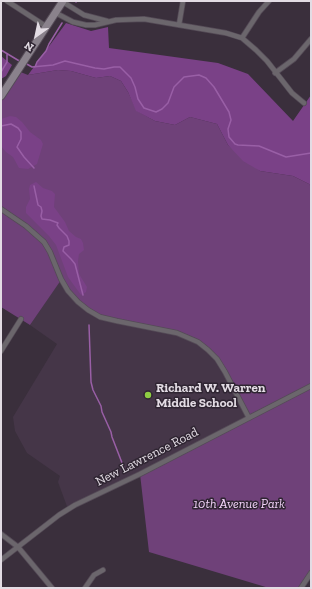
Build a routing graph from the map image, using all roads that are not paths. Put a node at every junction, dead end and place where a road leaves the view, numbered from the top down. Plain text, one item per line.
1 (7, 1) edge
2 (63, 1) edge
3 (183, 1) edge
4 (269, 1) edge
5 (56, 13) junction
6 (109, 22) junction
7 (179, 25) junction
8 (47, 27) junction
9 (242, 38) junction
10 (311, 39) edge
11 (275, 73) junction
12 (1, 96) edge
13 (304, 103) dead end
14 (1, 209) edge
15 (21, 320) dead end
16 (1, 351) edge
17 (311, 386) edge
18 (249, 418) junction
19 (1, 534) edge
20 (18, 547) junction
21 (1, 560) edge
22 (103, 570) dead end
23 (311, 573) edge
24 (52, 588) edge
25 (86, 588) edge
26 (301, 588) edge

1 - 8 street
2 - 5 street
2 - 6 street
3 - 7 street
4 - 9 street
5 - 6 street
5 - 8 street
6 - 7 street
7 - 9 street
8 - 12 street
9 - 11 street
10 - 11 street
11 - 13 street
14 - 18 street
15 - 16 street
17 - 18 street, New Lawrence Road
18 - 20 street, New Lawrence Road
19 - 20 street
20 - 21 street, New Lawrence Road
20 - 24 street
22 - 25 street
23 - 26 street

